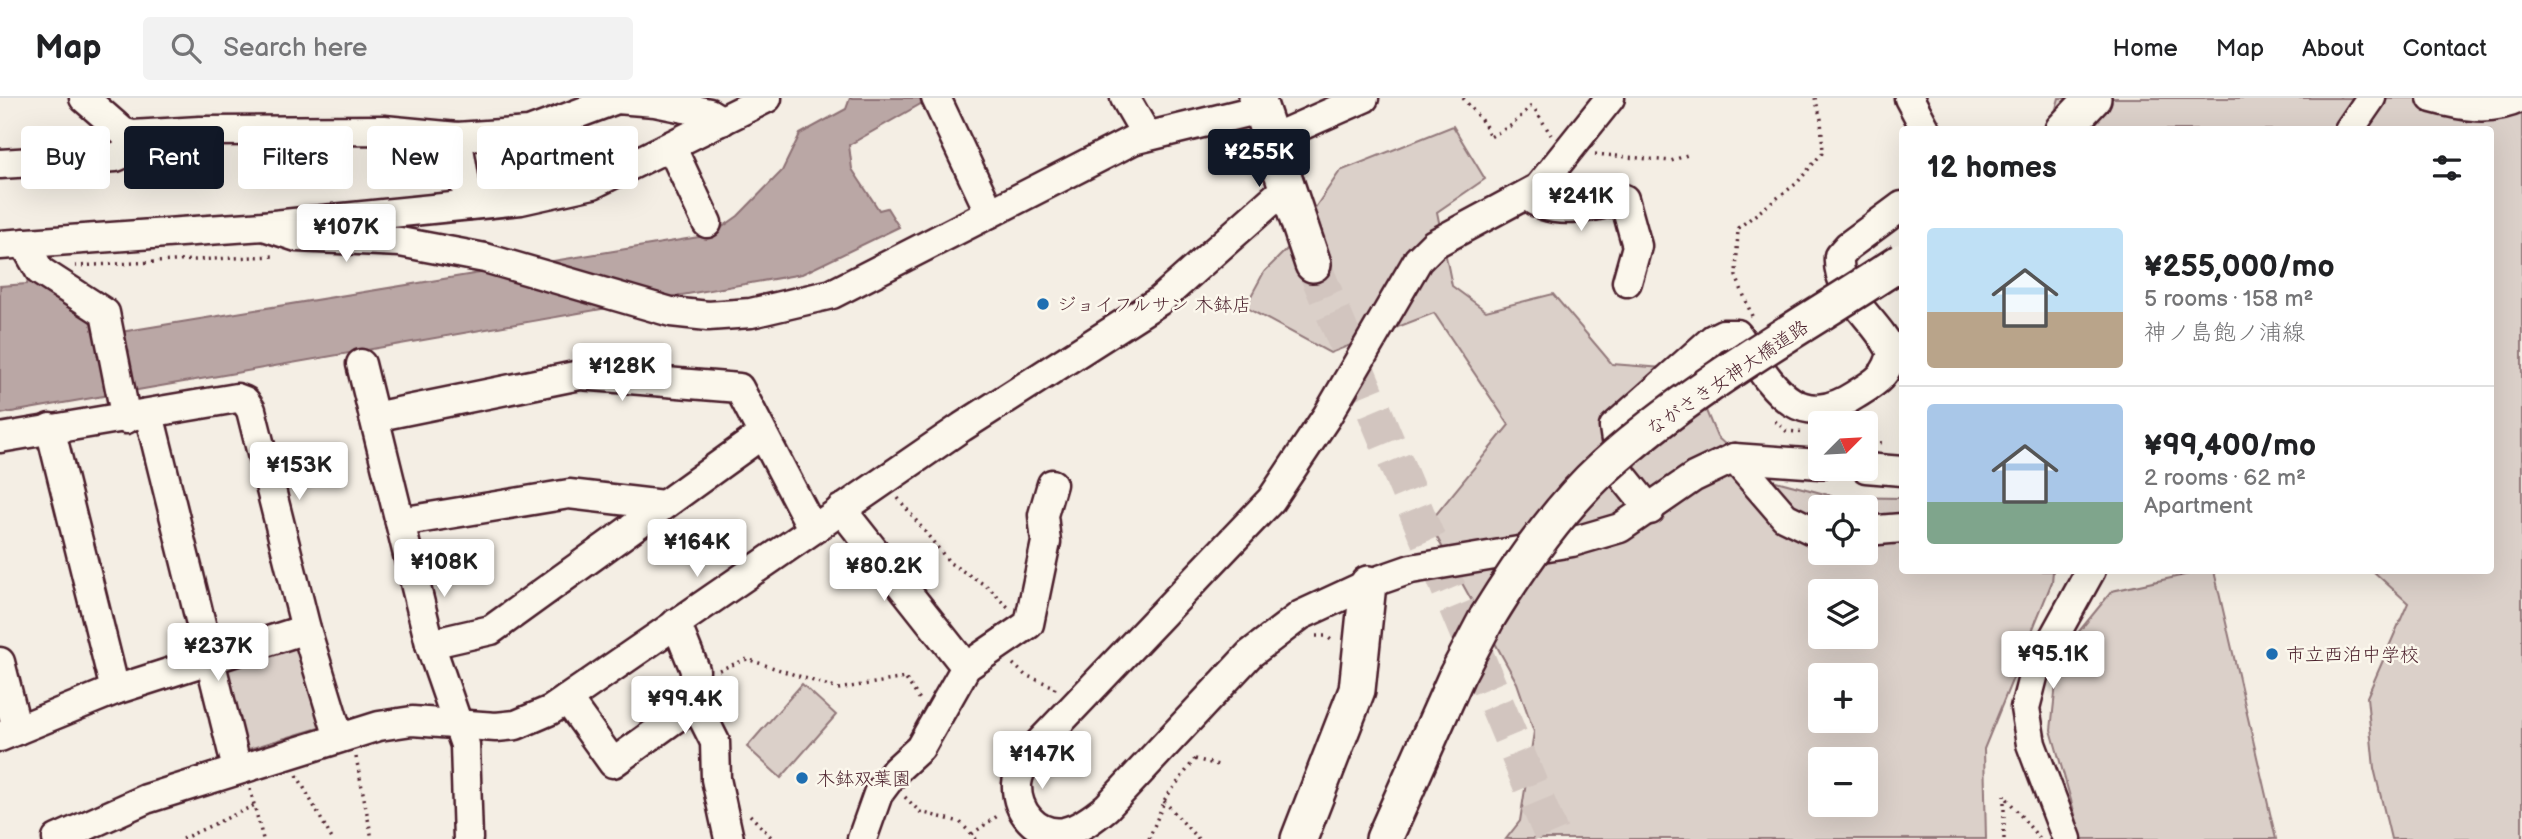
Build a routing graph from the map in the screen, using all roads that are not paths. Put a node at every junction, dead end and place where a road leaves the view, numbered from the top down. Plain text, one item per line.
1 (84, 98) edge
2 (767, 98) edge
3 (936, 98) edge
4 (1125, 98) edge
5 (1364, 98) edge
6 (1610, 98) edge
7 (1909, 98) edge
8 (2093, 98) edge
9 (2371, 98) edge
10 (2432, 98) edge
11 (2520, 98) edge
12 (1263, 115) edge
13 (722, 121) junction
14 (1924, 126) edge
15 (2067, 126) edge
16 (2353, 126) edge
17 (367, 130) edge
18 (224, 131) edge
19 (124, 133) edge
20 (1147, 136) junction
21 (463, 137) edge
22 (671, 146) junction
23 (124, 154) edge
24 (0, 164) edge
25 (463, 171) edge
26 (1288, 187) junction
27 (1527, 195) junction
28 (469, 205) junction
29 (1899, 208) edge
30 (990, 213) junction
31 (707, 223) dead end
32 (264, 226) junction
33 (12, 244) edge
34 (1899, 263) edge
35 (1313, 264) tunnel mouth
36 (1627, 282) dead end
37 (361, 364) dead end
38 (133, 412) junction
39 (374, 417) junction
40 (50, 428) junction
41 (761, 435) junction
42 (0, 438) edge
43 (1734, 458) junction
44 (1808, 463) edge
45 (1878, 469) edge
46 (1899, 471) edge
47 (1052, 484) dead end
48 (663, 505) junction
49 (841, 509) junction
50 (1650, 510) junction
51 (400, 522) junction
52 (812, 528) junction
53 (1808, 528) edge
54 (1899, 528) edge
55 (1878, 530) edge
56 (2089, 574) edge
57 (1368, 584) junction
58 (306, 629) junction
59 (679, 630) junction
60 (430, 644) junction
61 (208, 660) junction
62 (0, 662) edge
63 (966, 667) junction
64 (115, 690) junction
65 (568, 699) junction
66 (695, 704) junction
67 (458, 724) junction
68 (9, 733) edge
69 (345, 736) junction
70 (240, 768) junction
71 (57, 839) edge
72 (468, 839) edge
73 (729, 839) edge
74 (862, 839) edge
75 (1299, 839) edge
76 (1384, 839) edge
77 (2067, 839) edge

1 - 19 street
2 - 13 street
3 - 30 street
4 - 20 street
5 - 12 street
6 - 27 street
7 - 14 street
8 - 15 main road
9 - 16 street
10 - 11 street
12 - 20 street
12 - 26 main road
13 - 21 street
13 - 22 street
17 - 18 street
20 - 30 street
22 - 28 street
22 - 31 street
23 - 24 street
25 - 28 street
26 - 35 main road
26 - 49 street
27 - 36 street
27 - 57 street
28 - 32 street
29 - 50 street
30 - 32 street
32 - 33 street
33 - 38 street
34 - 76 main road, ながさき女神大橋道路, bridge
37 - 39 street
38 - 40 street
38 - 58 street
38 - 61 street
39 - 41 street
39 - 51 street
40 - 42 street
40 - 64 street
41 - 48 street
41 - 52 street
43 - 44 street
43 - 50 street
43 - 53 street
45 - 46 street
47 - 63 street
48 - 51 street
48 - 60 street
49 - 52 street
49 - 63 street
50 - 57 street
51 - 60 street
52 - 59 street
54 - 55 street
56 - 77 street
57 - 75 main road
58 - 61 street
58 - 69 street
59 - 65 street
59 - 66 street
60 - 67 street
61 - 64 street
61 - 70 street
62 - 68 street
63 - 74 street
64 - 68 street
65 - 66 street
65 - 67 street
66 - 73 street
67 - 69 street
67 - 72 street
69 - 70 street
70 - 71 street

